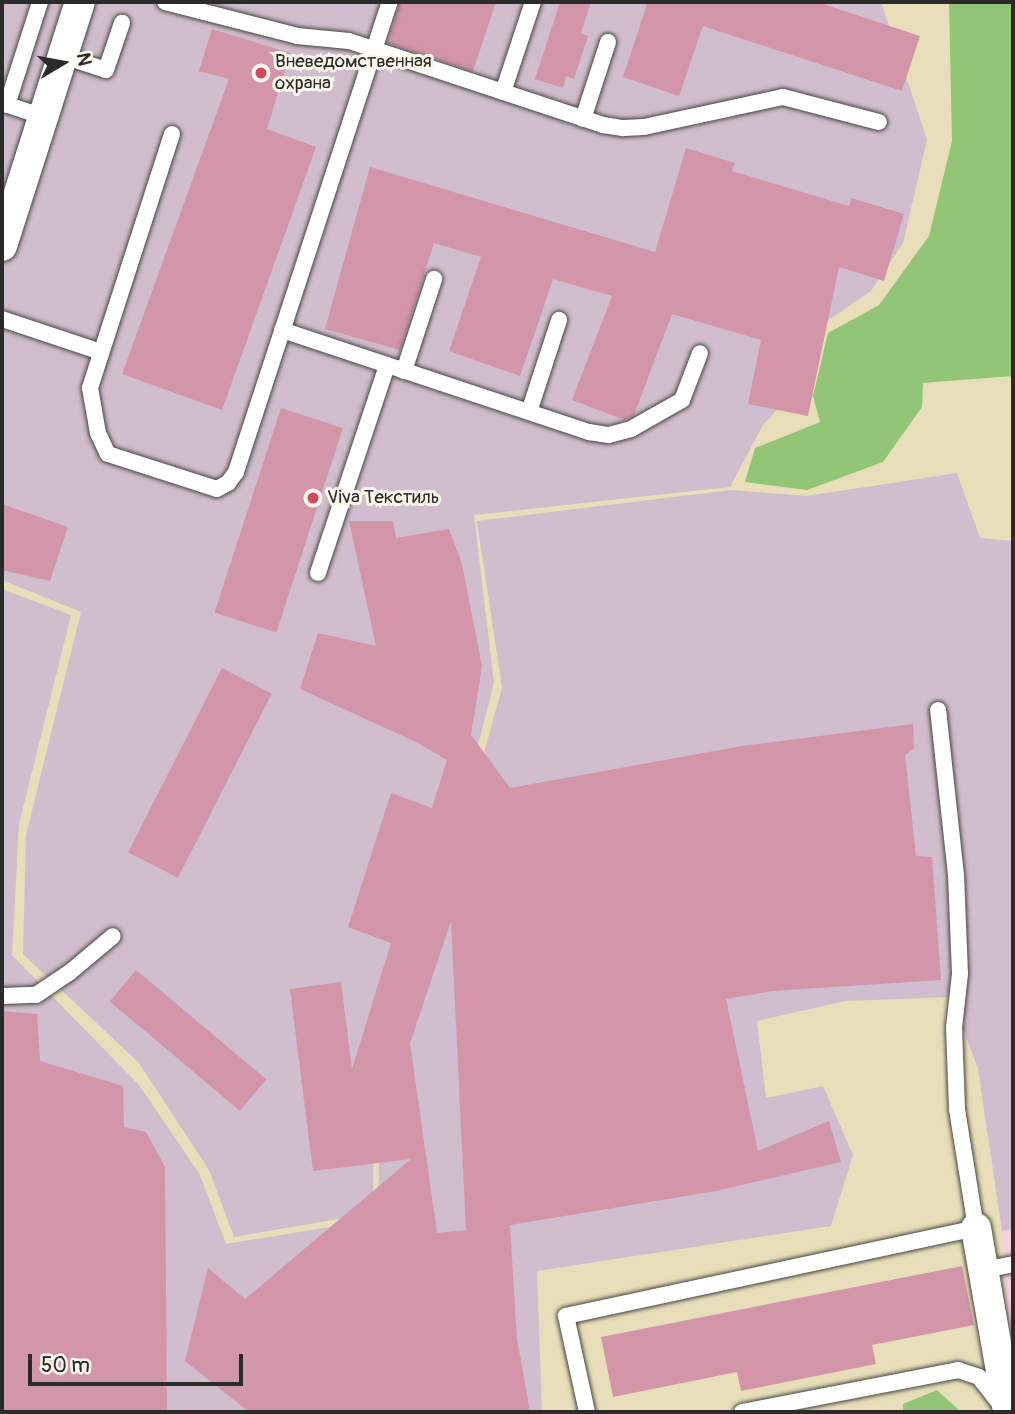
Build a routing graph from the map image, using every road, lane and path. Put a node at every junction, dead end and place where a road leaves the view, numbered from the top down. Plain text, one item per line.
1 (40, 2) edge
2 (80, 2) edge
3 (165, 2) edge
4 (390, 2) edge
5 (533, 2) edge
6 (122, 23) dead end
7 (608, 42) dead end
8 (375, 50) junction
9 (63, 55) junction
10 (503, 92) junction
11 (4, 104) edge
12 (44, 117) junction
13 (583, 118) junction
14 (879, 122) dead end
15 (172, 134) dead end
16 (2, 246) edge
17 (434, 279) dead end
18 (2, 319) edge
19 (559, 320) dead end
20 (282, 330) junction
21 (101, 352) junction
22 (700, 353) dead end
23 (387, 365) junction
24 (404, 371) junction
25 (529, 412) junction
26 (318, 573) dead end
27 (938, 710) dead end
28 (113, 936) dead end
29 (2, 996) edge
30 (976, 1228) junction
31 (1013, 1264) edge
32 (983, 1270) junction
33 (587, 1412) edge
34 (742, 1412) edge
35 (1006, 1412) edge

1 - 11 lane
2 - 9 street
3 - 8 lane
4 - 8 lane
5 - 10 lane
6 - 9 lane
7 - 13 lane
8 - 10 lane
8 - 20 lane
9 - 12 street
10 - 13 lane
11 - 12 lane
12 - 16 street
13 - 14 lane
15 - 21 lane
17 - 24 lane
18 - 21 lane
19 - 25 lane
20 - 21 lane
20 - 23 lane
22 - 25 lane
23 - 24 lane
23 - 26 lane
24 - 25 lane
27 - 30 lane
28 - 29 lane
30 - 32 street
30 - 33 lane
31 - 32 lane
32 - 35 street
34 - 35 lane

